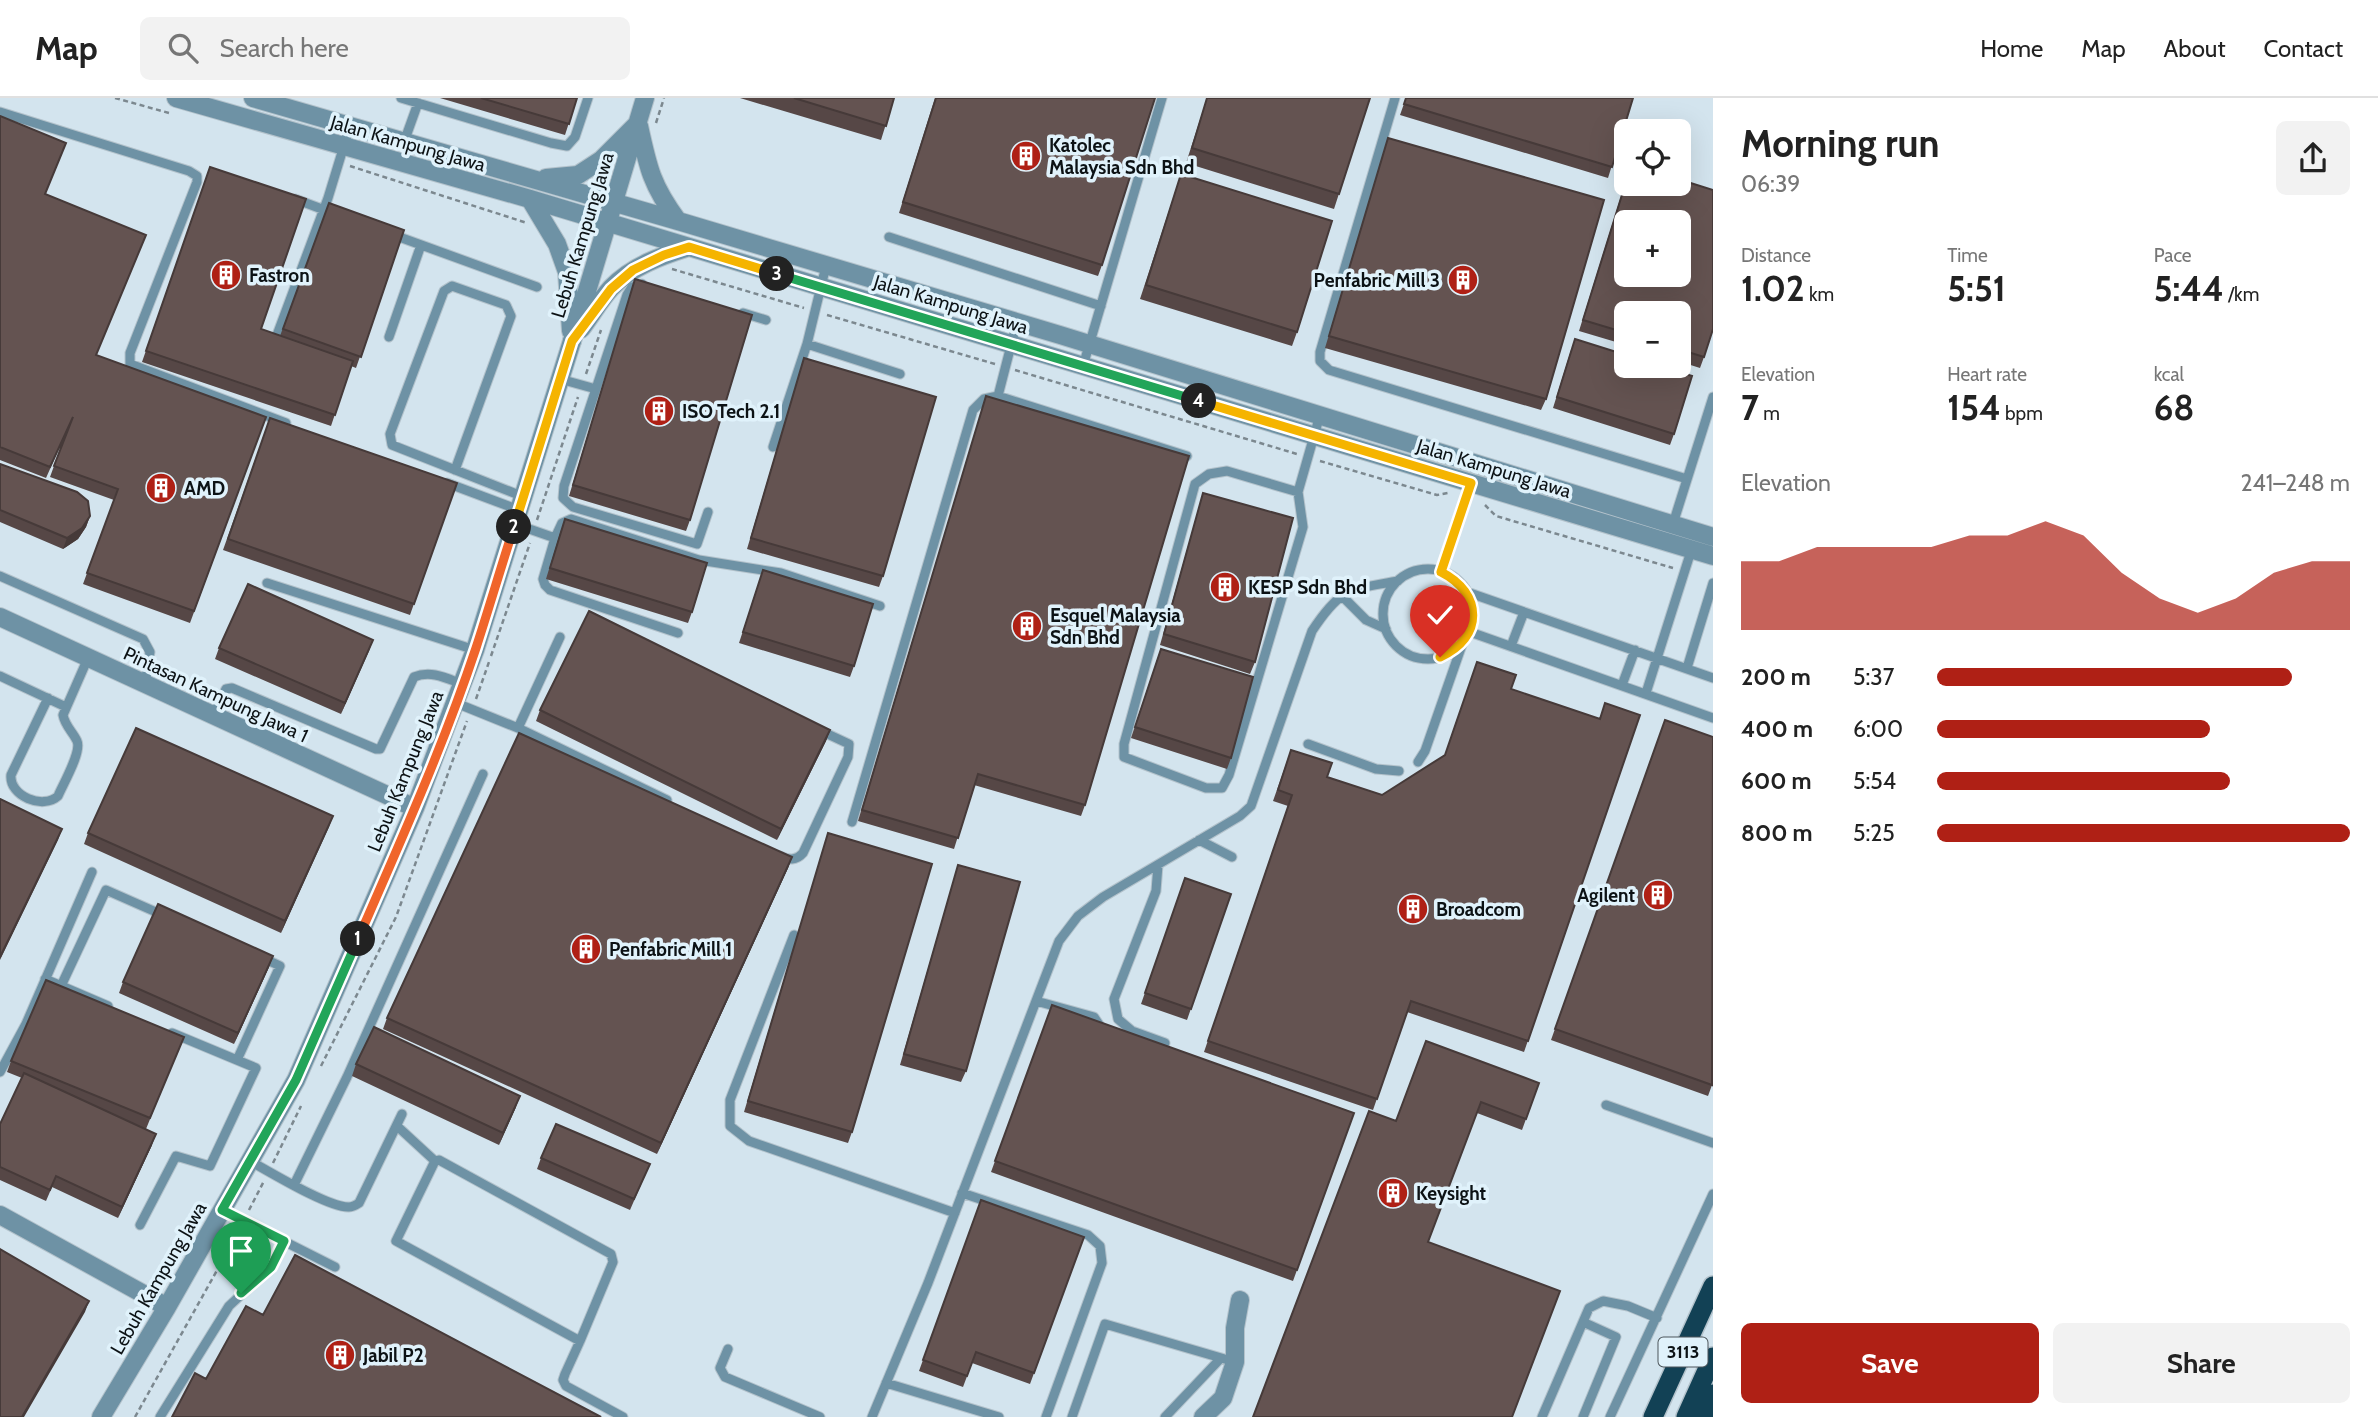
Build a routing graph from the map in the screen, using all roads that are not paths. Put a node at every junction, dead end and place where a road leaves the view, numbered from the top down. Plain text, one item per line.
1 (253, 98) edge
2 (401, 98) edge
3 (588, 98) edge
4 (645, 98) edge
5 (1162, 98) edge
6 (1395, 98) edge
7 (418, 103) junction
8 (178, 107) edge
9 (0, 112) edge
10 (647, 122) junction
11 (350, 126) junction
12 (407, 142) junction
13 (342, 154) junction
14 (403, 163) junction
15 (532, 179) junction
16 (286, 196) edge
17 (530, 200) junction
18 (614, 202) junction
19 (323, 209) junction
20 (345, 217) edge
21 (678, 221) junction
22 (608, 223) junction
23 (383, 231) edge
24 (889, 237) dead end
25 (421, 245) junction
26 (689, 247) junction
27 (827, 266) junction
28 (537, 287) dead end
29 (822, 287) junction
30 (654, 288) edge
31 (1101, 306) junction
32 (728, 309) edge
33 (766, 320) dead end
34 (1017, 323) junction
35 (389, 337) dead end
36 (572, 341) junction
37 (274, 343) edge
38 (807, 344) junction
39 (1011, 344) junction
40 (1090, 344) junction
41 (1083, 366) junction
42 (900, 374) dead end
43 (560, 379) junction
44 (596, 388) junction
45 (998, 396) junction
46 (1713, 397) edge
47 (1320, 415) junction
48 (290, 425) edge
49 (1313, 435) junction
50 (774, 447) dead end
51 (1187, 456) edge
52 (1477, 464) junction
53 (455, 470) junction
54 (432, 478) edge
55 (1688, 479) junction
56 (1469, 488) junction
57 (1298, 492) junction
58 (520, 510) junction
59 (708, 512) dead end
60 (1673, 524) junction
61 (1705, 534) edge
62 (555, 538) junction
63 (1667, 542) junction
64 (1691, 549) junction
65 (1713, 556) edge
66 (1441, 572) junction
67 (0, 576) edge
68 (1398, 581) junction
69 (267, 583) dead end
70 (1713, 583) edge
71 (1467, 592) junction
72 (1341, 595) junction
73 (880, 606) dead end
74 (1524, 612) junction
75 (0, 617) edge
76 (1386, 629) junction
77 (1470, 632) junction
78 (678, 633) dead end
79 (560, 637) dead end
80 (1462, 643) junction
81 (1511, 646) junction
82 (475, 650) junction
83 (1635, 650) junction
84 (88, 658) junction
85 (1657, 658) junction
86 (1687, 668) junction
87 (0, 677) edge
88 (1713, 678) edge
89 (145, 684) junction
90 (462, 684) junction
91 (1622, 685) junction
92 (1646, 693) junction
93 (48, 698) junction
94 (456, 703) junction
95 (66, 707) junction
96 (213, 716) junction
97 (1713, 718) edge
98 (811, 726) edge
99 (518, 728) junction
100 (1308, 744) dead end
101 (1419, 762) dead end
102 (1399, 771) dead end
103 (483, 774) dead end
104 (415, 808) junction
105 (681, 808) edge
106 (852, 822) dead end
107 (1199, 840) junction
108 (769, 850) edge
109 (1232, 857) dead end
110 (1158, 865) junction
111 (92, 872) dead end
112 (180, 922) edge
113 (794, 934) dead end
114 (255, 955) edge
115 (45, 979) junction
116 (61, 986) junction
117 (1036, 1001) junction
118 (124, 1012) edge
119 (162, 1028) edge
120 (1111, 1035) edge
121 (1165, 1043) edge
122 (237, 1060) junction
123 (0, 1072) edge
124 (1606, 1105) dead end
125 (402, 1114) dead end
126 (397, 1126) junction
127 (1713, 1143) edge
128 (250, 1161) junction
129 (435, 1161) junction
130 (294, 1185) junction
131 (962, 1193) junction
132 (1713, 1194) edge
133 (222, 1210) junction
134 (955, 1213) junction
135 (0, 1215) edge
136 (140, 1225) dead end
137 (284, 1241) junction
138 (335, 1267) dead end
139 (1713, 1286) edge
140 (1240, 1300) dead end
141 (167, 1307) junction
142 (1713, 1311) edge
143 (1657, 1318) junction
144 (1583, 1322) junction
145 (580, 1341) junction
146 (728, 1349) dead end
147 (1713, 1357) edge
148 (1228, 1360) junction
149 (886, 1383) junction
150 (1713, 1394) edge
151 (101, 1417) edge
152 (160, 1417) edge
153 (623, 1417) edge
154 (820, 1417) edge
155 (872, 1417) edge
156 (999, 1417) edge
157 (1046, 1417) edge
158 (1072, 1417) edge
159 (1165, 1417) edge
160 (1203, 1417) edge
161 (1542, 1417) edge
162 (1583, 1417) edge
163 (1610, 1417) edge
164 (1653, 1417) edge
165 (1665, 1417) edge
166 (1686, 1417) edge
167 (1703, 1417) edge

1 - 11 street, Jalan Kampung Jawa
2 - 7 lane
3 - 7 lane
4 - 10 street, Lebuh Kampung Jawa
5 - 31 lane
6 - 55 lane
7 - 12 lane
8 - 13 street, Jalan Kampung Jawa
9 - 48 lane
10 - 15 street
10 - 18 street, Lebuh Kampung Jawa
10 - 21 street
11 - 12 street, Jalan Kampung Jawa
11 - 13 lane
12 - 14 lane
12 - 15 street, Jalan Kampung Jawa
13 - 14 street, Jalan Kampung Jawa
13 - 19 lane
14 - 17 street, Jalan Kampung Jawa
15 - 18 street, Jalan Kampung Jawa
16 - 19 lane
17 - 22 street, Jalan Kampung Jawa
17 - 36 street
18 - 21 street, Jalan Kampung Jawa
18 - 22 street, Lebuh Kampung Jawa
19 - 20 lane
19 - 37 lane
21 - 27 street, Jalan Kampung Jawa
22 - 26 street, Jalan Kampung Jawa
22 - 36 street, Lebuh Kampung Jawa
23 - 25 lane
24 - 31 lane
25 - 28 lane
25 - 35 lane
26 - 29 street, Jalan Kampung Jawa
26 - 36 street
27 - 29 lane
27 - 34 street, Jalan Kampung Jawa
29 - 38 lane
29 - 39 street, Jalan Kampung Jawa
30 - 44 lane
31 - 40 lane
32 - 33 lane
34 - 39 lane
34 - 40 street, Jalan Kampung Jawa
36 - 43 street, Lebuh Kampung Jawa
38 - 42 lane
38 - 50 lane
39 - 41 street, Jalan Kampung Jawa
39 - 45 lane
40 - 41 lane
40 - 47 street, Jalan Kampung Jawa
41 - 49 street, Jalan Kampung Jawa
43 - 44 lane
43 - 58 street, Lebuh Kampung Jawa
44 - 59 lane
45 - 51 lane
45 - 106 lane
46 - 55 lane
47 - 49 lane
47 - 52 street, Jalan Kampung Jawa
49 - 56 street, Jalan Kampung Jawa
49 - 57 lane
52 - 56 lane
52 - 60 street, Jalan Kampung Jawa
53 - 53 lane
53 - 58 lane
54 - 58 lane
55 - 60 lane
56 - 63 street, Jalan Kampung Jawa
56 - 66 lane
57 - 57 lane
58 - 62 lane
58 - 82 street, Lebuh Kampung Jawa
60 - 61 street, Jalan Kampung Jawa
60 - 63 lane
61 - 64 lane
62 - 73 lane
62 - 78 lane
63 - 64 street, Jalan Kampung Jawa
64 - 65 street, Jalan Kampung Jawa
64 - 85 lane
66 - 68 lane
66 - 71 lane
67 - 89 lane
68 - 72 lane
68 - 76 lane
69 - 82 lane
70 - 86 lane
71 - 74 lane
71 - 77 lane
72 - 76 lane
72 - 107 lane
74 - 81 lane
74 - 83 lane
75 - 84 street, Pintasan Kampung Jawa 1
76 - 80 lane
77 - 80 lane
77 - 81 lane
79 - 99 lane
80 - 101 lane
81 - 91 lane
82 - 90 street, Lebuh Kampung Jawa
83 - 85 lane
83 - 91 lane
84 - 89 street, Pintasan Kampung Jawa 1
84 - 95 lane
85 - 86 lane
85 - 92 lane
86 - 88 lane
87 - 93 lane
89 - 96 street, Pintasan Kampung Jawa 1
90 - 94 street, Lebuh Kampung Jawa
90 - 96 lane
91 - 92 lane
92 - 97 lane
93 - 95 lane
93 - 95 lane
94 - 99 lane
94 - 104 street, Lebuh Kampung Jawa
96 - 104 street, Pintasan Kampung Jawa 1
98 - 108 lane
99 - 105 lane
100 - 102 lane
103 - 130 lane
104 - 128 street, Lebuh Kampung Jawa
107 - 109 lane
107 - 110 lane
110 - 117 lane
110 - 121 lane
111 - 115 lane
112 - 116 lane
113 - 134 lane
114 - 122 lane
115 - 116 lane
115 - 123 lane
116 - 118 lane
117 - 120 lane
117 - 131 lane
119 - 122 lane
122 - 136 lane
124 - 127 lane
125 - 126 lane
126 - 129 lane
126 - 130 lane
128 - 130 lane
128 - 133 street, Lebuh Kampung Jawa
129 - 145 lane
129 - 145 lane
131 - 134 lane
131 - 157 lane
132 - 143 lane
133 - 137 lane
133 - 141 street, Lebuh Kampung Jawa
134 - 149 lane
135 - 141 street
137 - 138 lane
137 - 152 lane
139 - 164 highway, 3113
140 - 148 street
141 - 151 street, Lebuh Kampung Jawa
142 - 165 highway, 3113
143 - 144 lane
143 - 163 lane
144 - 161 lane
144 - 162 lane
145 - 153 lane
146 - 154 lane
147 - 166 highway, 3113
148 - 158 lane
148 - 159 lane
148 - 160 street
149 - 155 lane
149 - 156 lane
150 - 167 highway, 3113

